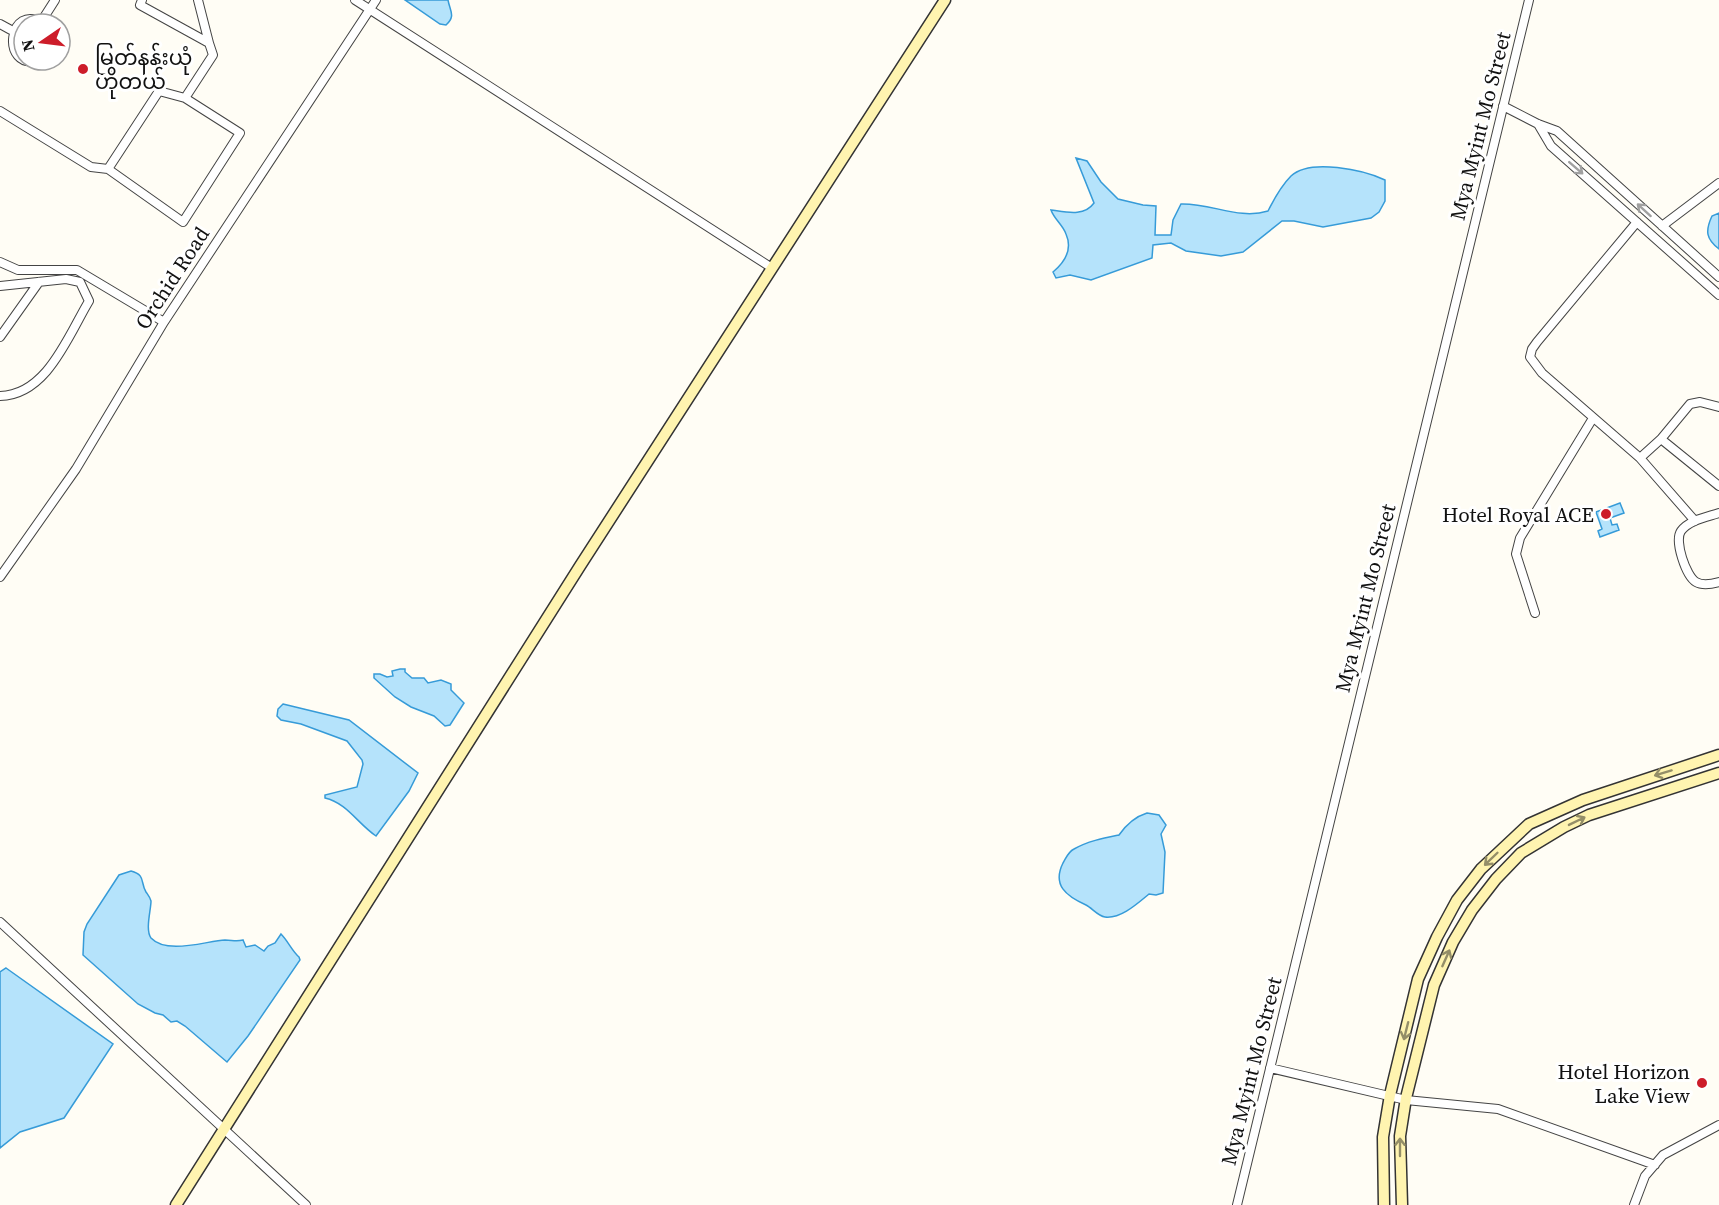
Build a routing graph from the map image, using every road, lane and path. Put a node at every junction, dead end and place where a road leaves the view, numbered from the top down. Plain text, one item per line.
1 (142, 0) edge
2 (198, 0) edge
3 (355, 0) edge
4 (376, 0) edge
5 (945, 0) edge
6 (1529, 0) edge
7 (370, 9) junction
8 (0, 24) edge
9 (11, 30) joint
10 (209, 43) junction
11 (12, 49) edge
12 (184, 98) junction
13 (1503, 106) junction
14 (0, 111) edge
15 (1538, 124) junction
16 (108, 169) junction
17 (1719, 183) edge
18 (1637, 222) junction
19 (1662, 226) junction
20 (0, 262) edge
21 (772, 268) junction
22 (1719, 277) edge
23 (39, 282) junction
24 (0, 286) edge
25 (1719, 295) edge
26 (164, 322) junction
27 (0, 337) edge
28 (0, 396) edge
29 (1719, 407) edge
30 (1593, 418) junction
31 (1661, 439) junction
32 (1640, 458) junction
33 (1719, 486) edge
34 (1719, 513) edge
35 (1695, 521) junction
36 (0, 577) edge
37 (1719, 582) edge
38 (1535, 613) dead end
39 (1719, 755) edge
40 (1719, 773) edge
41 (0, 922) edge
42 (1270, 1068) junction
43 (1390, 1095) junction
44 (1406, 1100) junction
45 (1719, 1125) edge
46 (223, 1129) junction
47 (1655, 1165) junction
48 (176, 1205) edge
49 (306, 1205) edge
50 (1237, 1205) edge
51 (1384, 1205) edge
52 (1402, 1205) edge
53 (1634, 1205) edge

1 - 10 street
2 - 10 street
3 - 7 street
4 - 7 street, Orchid Road
5 - 21 main road
6 - 13 street, Mya Myint Mo Street
7 - 21 street
7 - 26 street, Orchid Road
8 - 9 street
9 - 11 street
10 - 12 street
12 - 16 street
12 - 16 street
13 - 15 street
13 - 42 street, Mya Myint Mo Street
14 - 16 street
15 -> 18 street
19 -> 15 street
17 - 19 street
18 - 25 street
18 - 30 street
19 - 22 street
20 - 26 street
21 - 46 main road
23 - 24 street
23 - 27 street
23 - 28 street
26 - 36 street, Orchid Road
29 - 31 street
30 - 32 street
30 - 38 street
31 - 32 street
31 - 33 street
32 - 35 street
34 - 35 street
35 - 37 street
39 -> 43 main road
44 -> 40 main road
41 - 46 street
42 - 43 street
42 - 50 street, Mya Myint Mo Street
43 - 44 street
43 - 51 main road
44 - 47 street
52 -> 44 main road
45 - 47 street
46 - 48 main road
46 - 49 street
47 - 53 street

